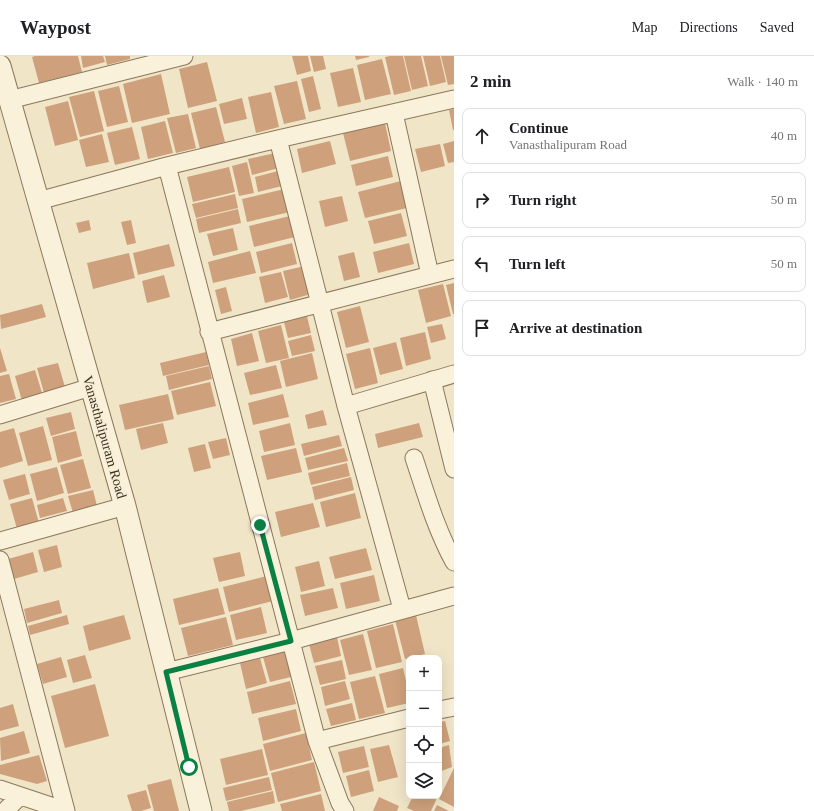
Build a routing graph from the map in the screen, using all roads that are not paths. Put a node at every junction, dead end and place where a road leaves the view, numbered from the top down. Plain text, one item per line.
1 (184, 56) edge
2 (140, 61) edge
3 (0, 66) edge
4 (454, 99) edge
5 (9, 100) junction
6 (394, 113) junction
7 (278, 139) junction
8 (167, 166) junction
9 (38, 201) junction
10 (454, 269) edge
11 (430, 275) junction
12 (319, 304) junction
13 (209, 332) junction
14 (454, 374) edge
15 (432, 380) junction
16 (91, 387) junction
17 (346, 406) junction
18 (0, 415) edge
19 (414, 458) dead end
20 (454, 469) edge
21 (125, 506) junction
22 (0, 541) edge
23 (0, 560) edge
24 (454, 562) edge
25 (454, 596) edge
26 (402, 610) junction
27 (291, 641) junction
28 (166, 672) junction
29 (454, 707) edge
30 (442, 709) edge
31 (406, 719) edge
32 (316, 741) junction
33 (0, 788) edge
34 (20, 796) junction
35 (5, 811) edge
36 (201, 811) edge
37 (345, 811) edge

1 - 2 street
2 - 5 street
3 - 5 street, Vanasthalipuram Road
4 - 6 street
5 - 9 street, Vanasthalipuram Road
6 - 7 street
6 - 11 street
7 - 8 street
7 - 12 street
8 - 9 street
8 - 13 street
9 - 16 street, Vanasthalipuram Road
10 - 11 street
11 - 12 street
12 - 13 street
12 - 17 street
13 - 27 street
14 - 15 street
15 - 17 street
15 - 20 street
16 - 18 street
16 - 21 street, Vanasthalipuram Road
17 - 26 street
19 - 24 street
21 - 22 street
21 - 28 street, Vanasthalipuram Road
23 - 34 street
25 - 26 street
26 - 27 street
27 - 28 street
27 - 32 street
28 - 36 street, Vanasthalipuram Road
29 - 30 street
31 - 32 street
32 - 37 street
33 - 34 street
34 - 35 street

